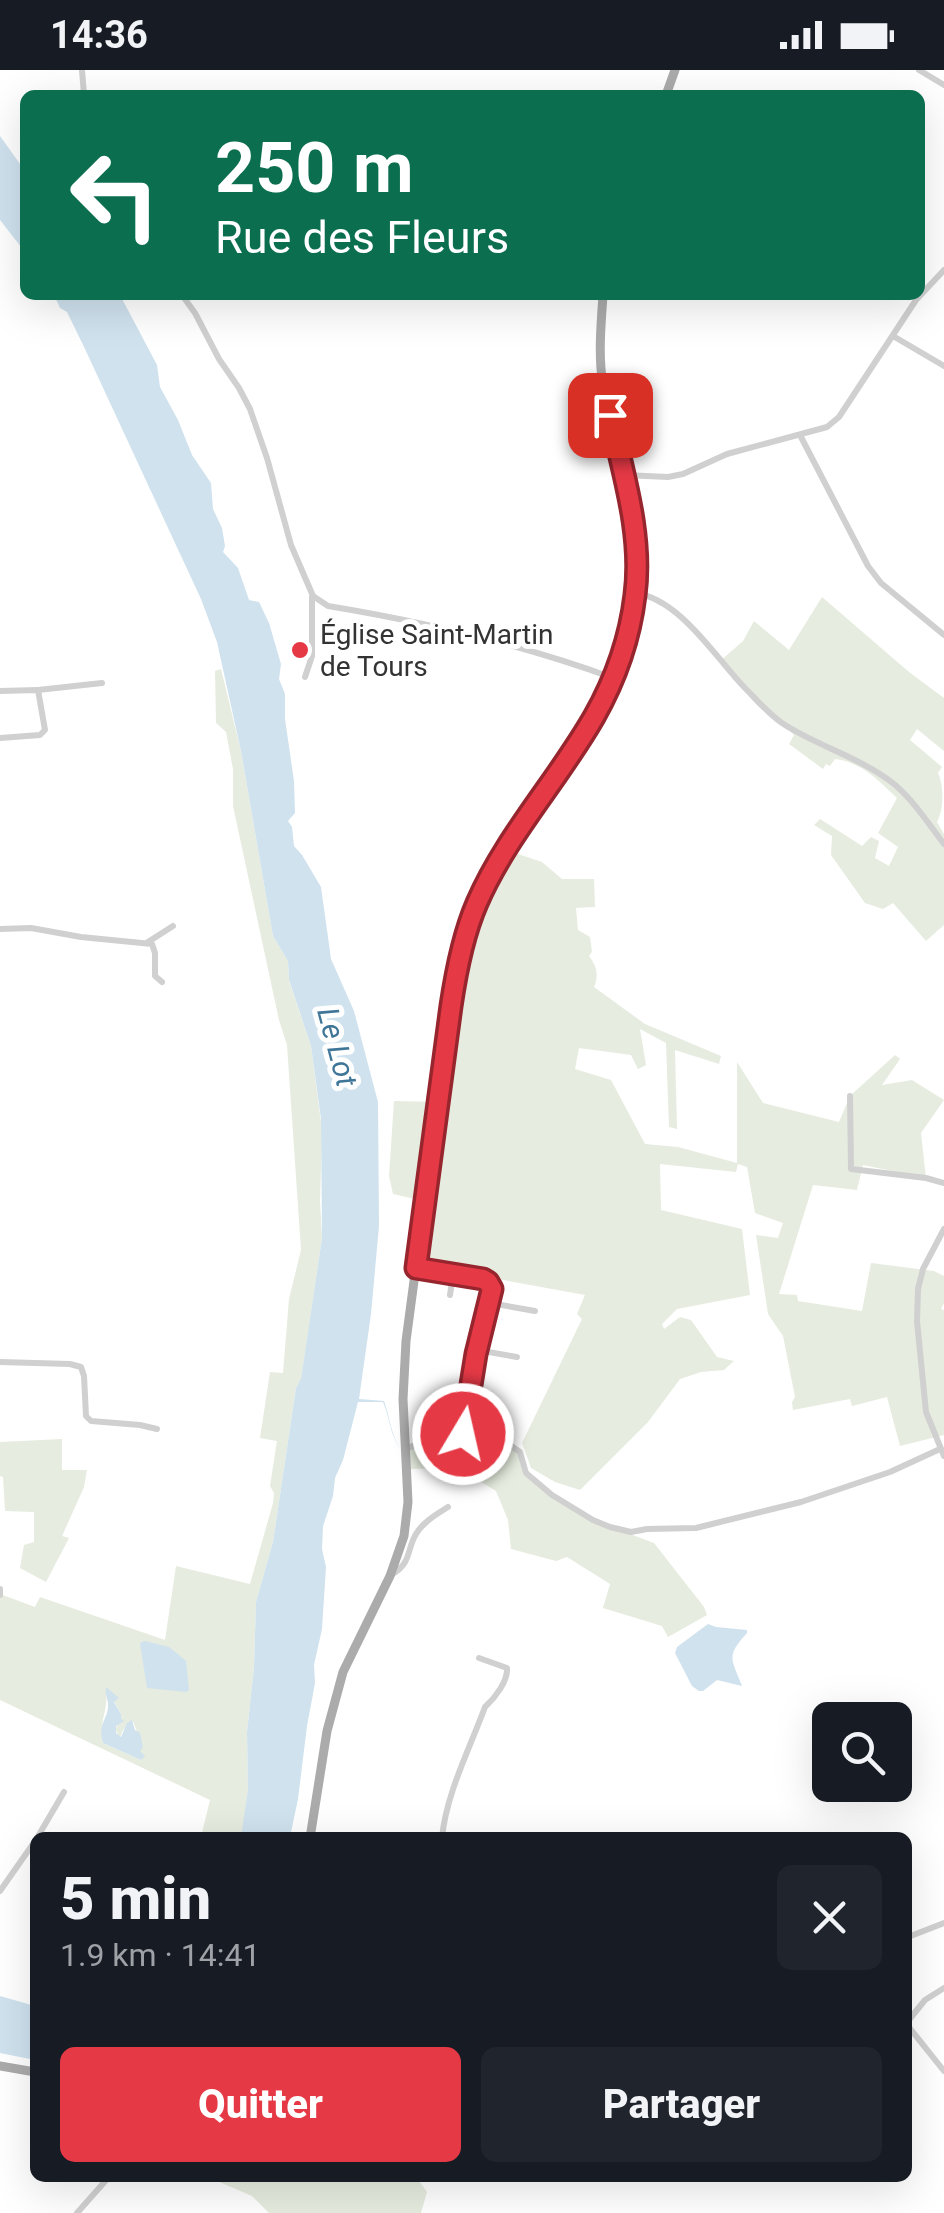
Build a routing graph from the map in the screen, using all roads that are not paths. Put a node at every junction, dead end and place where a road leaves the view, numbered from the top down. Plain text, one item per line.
1 (919, 70) edge
2 (944, 85) edge
3 (944, 270) edge
4 (925, 290) edge
5 (186, 300) edge
6 (603, 300) edge
7 (916, 300) edge
8 (893, 336) junction
9 (944, 366) edge
10 (800, 435) junction
11 (624, 476) junction
12 (636, 593) junction
13 (313, 596) junction
14 (944, 635) edge
15 (305, 677) dead end
16 (613, 678) junction
17 (102, 683) dead end
18 (38, 690) junction
19 (0, 691) edge
20 (0, 738) edge
21 (944, 844) edge
22 (173, 926) dead end
23 (0, 929) edge
24 (146, 942) junction
25 (162, 982) dead end
26 (850, 1096) dead end
27 (944, 1183) edge
28 (944, 1229) edge
29 (416, 1268) junction
30 (453, 1274) junction
31 (450, 1295) dead end
32 (490, 1303) junction
33 (535, 1311) dead end
34 (477, 1350) junction
35 (516, 1358) dead end
36 (0, 1362) edge
37 (433, 1397) dead end
38 (468, 1404) junction
39 (157, 1429) dead end
40 (463, 1434) junction
41 (406, 1449) junction
42 (942, 1453) edge
43 (448, 1507) dead end
44 (390, 1576) junction
45 (480, 1658) dead end
46 (64, 1792) dead end
47 (40, 1832) edge
48 (311, 1832) edge
49 (443, 1832) edge
50 (30, 1848) edge
51 (0, 1891) edge
52 (944, 1922) edge
53 (912, 1935) edge
54 (944, 1988) edge
55 (912, 2018) edge
56 (912, 2029) edge
57 (0, 2066) edge
58 (30, 2071) edge
59 (944, 2072) edge
60 (104, 2182) edge
61 (77, 2213) edge

1 - 2 street
3 - 4 street
5 - 13 street
6 - 11 main road
7 - 8 street
8 - 9 street
8 - 10 street
10 - 11 street
10 - 14 street
11 - 12 main road
12 - 16 main road
12 - 21 street
13 - 15 street
13 - 16 street
16 - 29 main road
17 - 18 street
18 - 19 street
18 - 20 street
22 - 24 street
23 - 24 street
24 - 25 street
26 - 27 street
28 - 42 street
29 - 30 street
29 - 41 main road
30 - 31 street
30 - 32 street
32 - 33 street
32 - 34 street
34 - 35 street
34 - 38 street
36 - 39 street
37 - 38 street
38 - 40 street
40 - 41 street
40 - 42 street
41 - 44 main road
43 - 44 street
44 - 48 main road
45 - 49 street
46 - 47 street
50 - 51 street
52 - 53 street
54 - 55 street
56 - 59 street
57 - 58 main road
60 - 61 street

